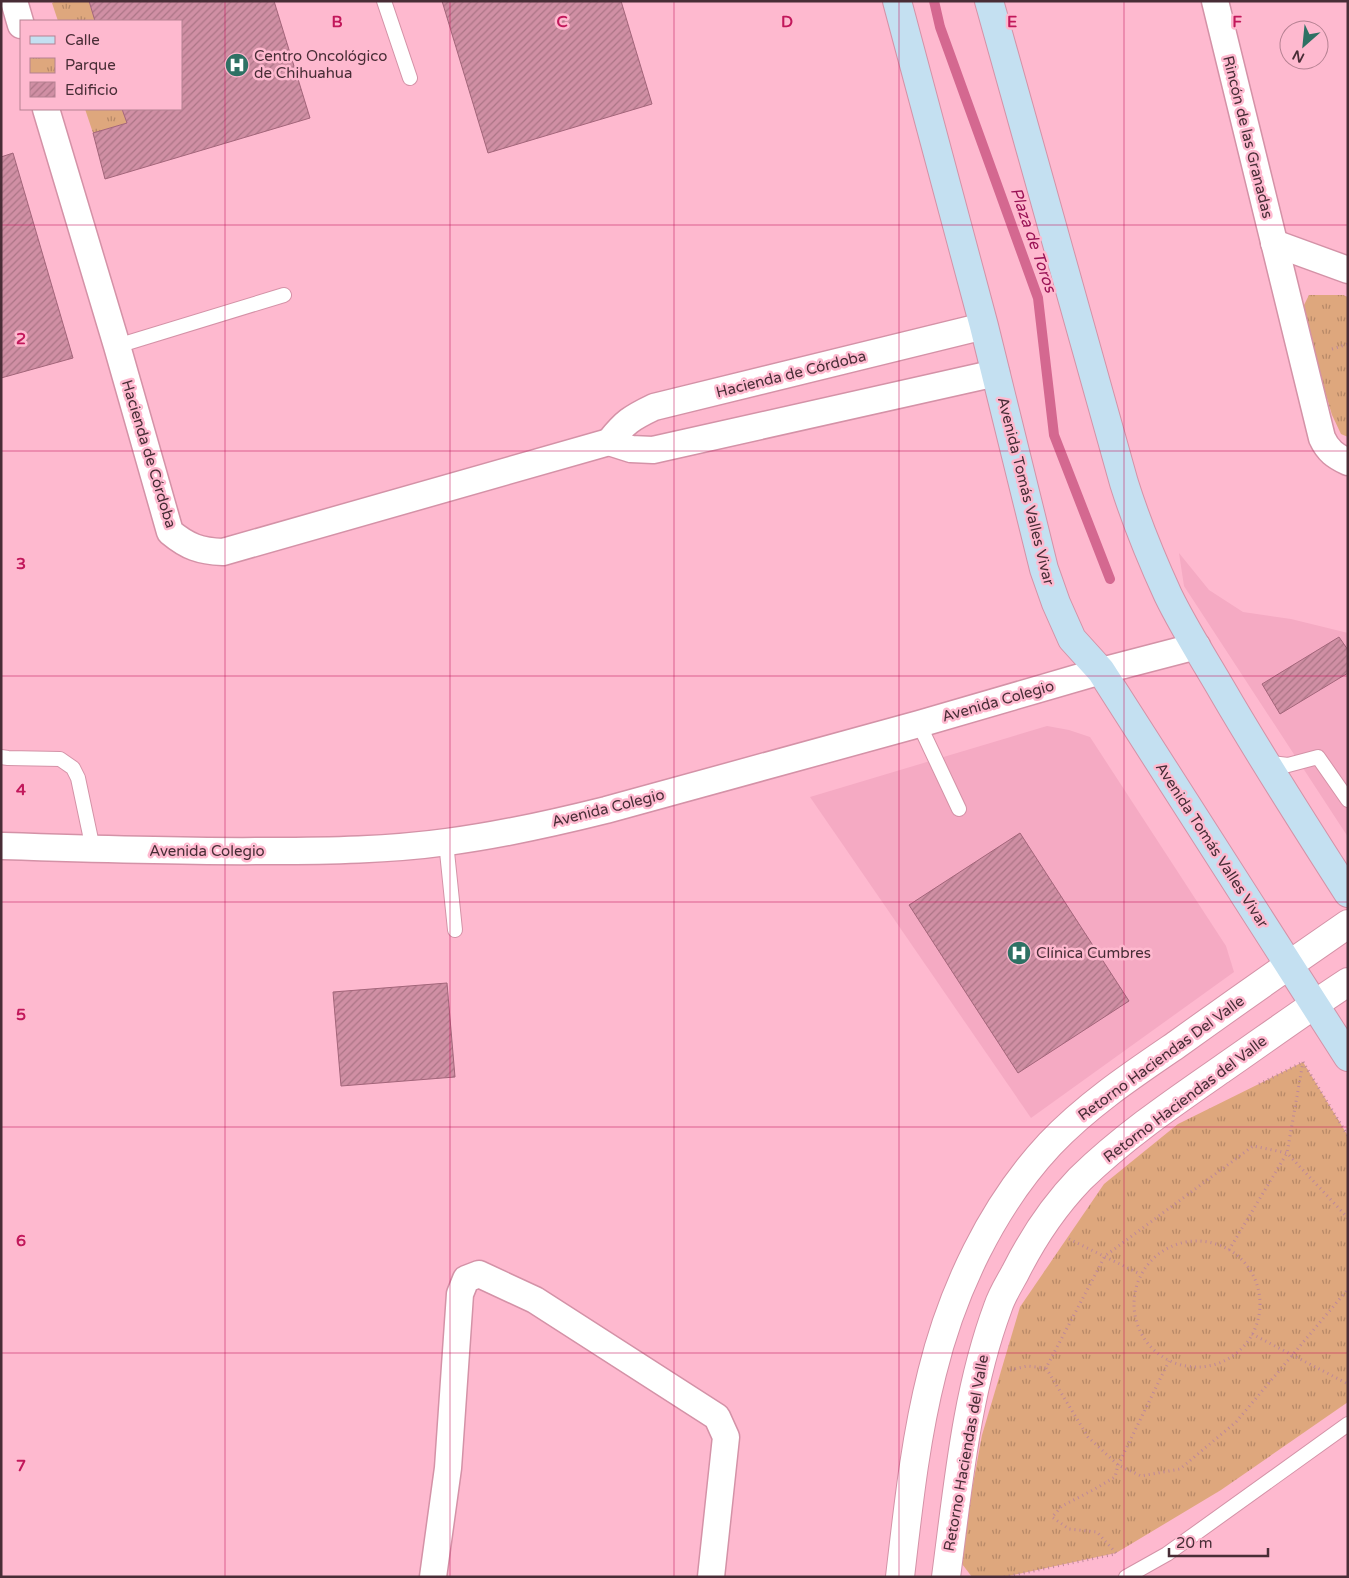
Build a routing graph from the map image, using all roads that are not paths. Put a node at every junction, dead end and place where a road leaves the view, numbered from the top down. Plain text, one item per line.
1 (14, 1) edge
2 (384, 1) edge
3 (897, 1) edge
4 (989, 1) edge
5 (1215, 1) edge
6 (20, 22) edge
7 (410, 78) dead end
8 (46, 110) edge
9 (1274, 243) junction
10 (1348, 270) edge
11 (284, 295) dead end
12 (984, 326) junction
13 (117, 346) junction
14 (996, 373) junction
15 (609, 442) junction
16 (1348, 462) edge
17 (1196, 646) junction
18 (1101, 671) junction
19 (919, 724) junction
20 (1, 757) edge
21 (1264, 762) junction
22 (1348, 800) edge
23 (959, 809) dead end
24 (446, 842) junction
25 (1, 846) edge
26 (93, 849) junction
27 (1348, 893) edge
28 (1348, 924) edge
29 (455, 930) dead end
30 (1289, 965) junction
31 (1348, 982) edge
32 (1314, 1004) junction
33 (1348, 1057) edge
34 (1348, 1424) edge
35 (433, 1577) edge
36 (711, 1577) edge
37 (900, 1577) edge
38 (946, 1577) edge
39 (1126, 1577) edge

1 - 6 street
2 - 7 lane
3 - 12 main road, Avenida Tomás Valles Vivar
4 - 17 main road
5 - 9 street, Rincón de las Granadas
8 - 13 street, Hacienda de Córdoba
9 - 10 street
9 - 16 street, Rincón de las Granadas
11 - 13 lane
12 - 14 main road, Avenida Tomás Valles Vivar
12 - 15 street, Hacienda de Córdoba
13 - 15 street, Hacienda de Córdoba
14 - 15 street
14 - 18 main road, Avenida Tomás Valles Vivar
17 - 18 street, Avenida Colegio
17 - 21 main road
18 - 19 street, Avenida Colegio
18 - 30 main road, Avenida Tomás Valles Vivar
19 - 23 lane
19 - 24 street, Avenida Colegio
20 - 26 lane
21 - 22 lane
21 - 27 main road
24 - 26 street, Avenida Colegio
24 - 29 lane
25 - 26 street, Avenida Colegio
28 - 30 street, Retorno Haciendas Del Valle
30 - 32 main road, Avenida Tomás Valles Vivar
30 - 37 street, Retorno Haciendas Del Valle
31 - 32 street, Retorno Haciendas del Valle
32 - 33 main road, Avenida Tomás Valles Vivar
32 - 38 street, Retorno Haciendas del Valle
34 - 39 lane
35 - 36 street

